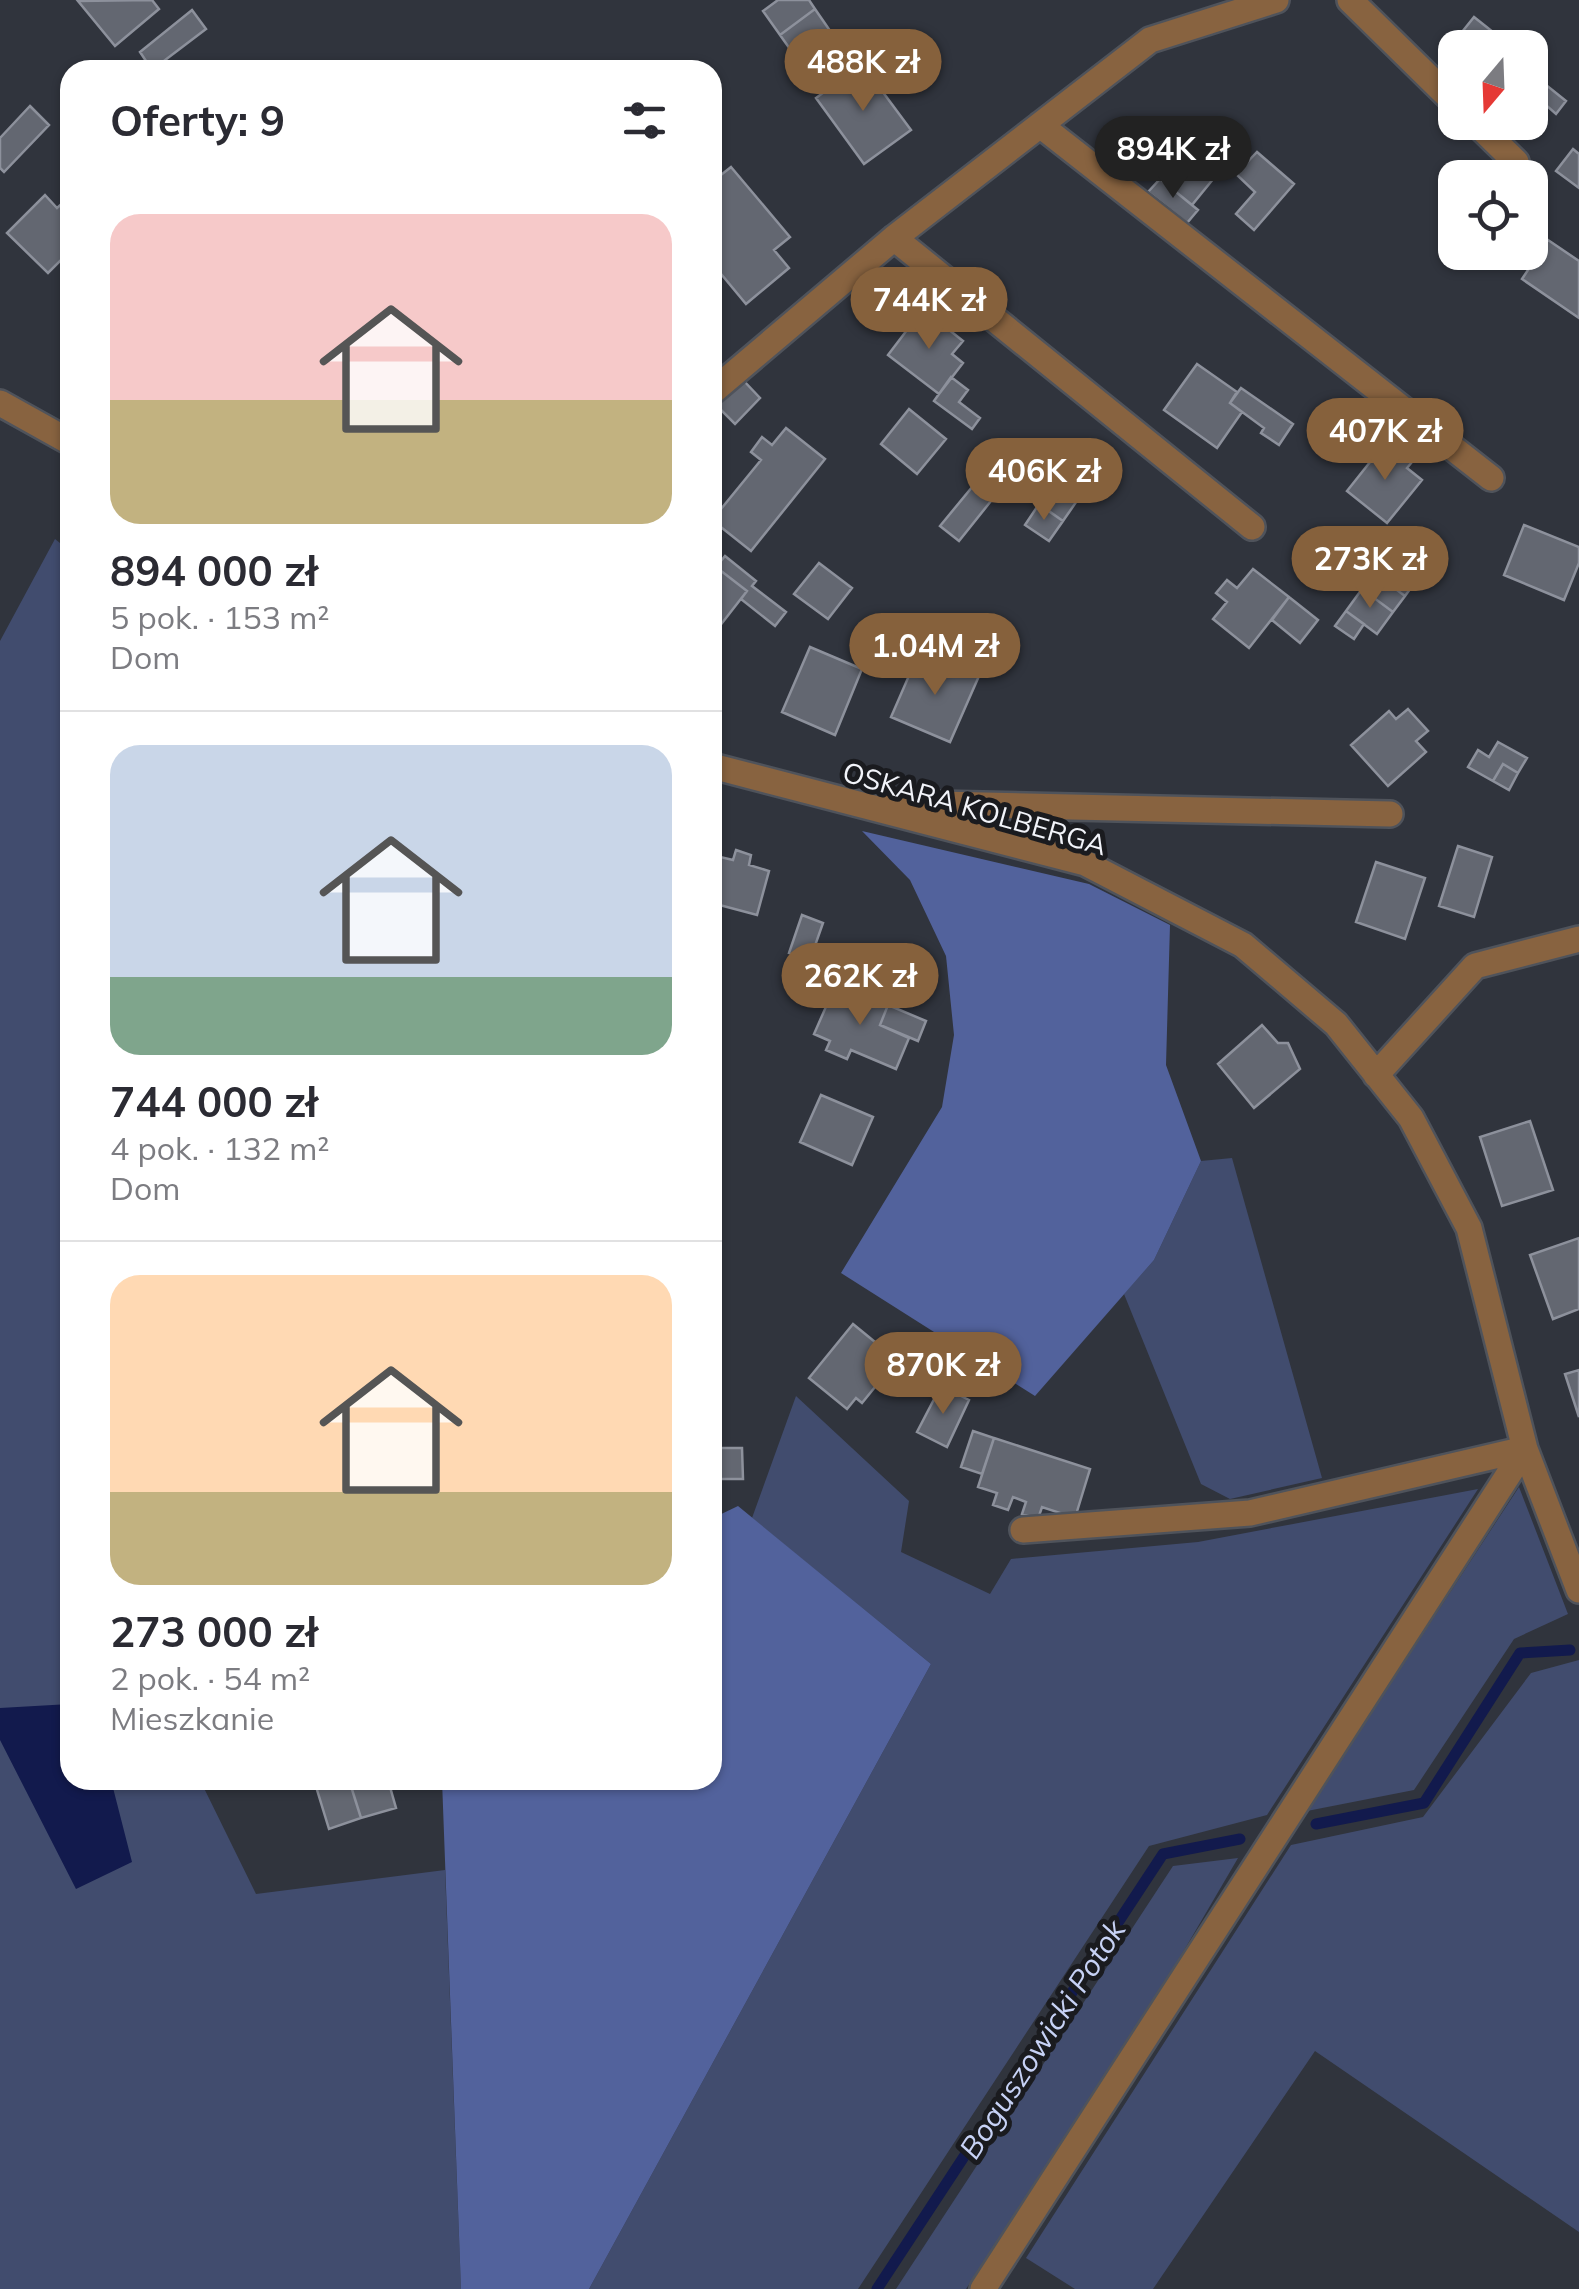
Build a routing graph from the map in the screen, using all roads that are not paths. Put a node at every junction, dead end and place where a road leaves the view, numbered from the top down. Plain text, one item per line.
1 (1276, 0) edge
2 (1350, 0) edge
3 (1438, 86) edge
4 (1040, 125) junction
5 (1493, 140) edge
6 (1514, 160) edge
7 (894, 238) junction
8 (722, 384) edge
9 (0, 402) edge
10 (60, 436) edge
11 (1491, 478) dead end
12 (1252, 527) dead end
13 (722, 769) edge
14 (846, 802) junction
15 (1390, 814) dead end
16 (1579, 939) edge
17 (1376, 1075) junction
18 (1525, 1449) junction
19 (1022, 1530) dead end
20 (1579, 1590) edge
21 (983, 2289) edge

1 - 4 street
2 - 3 street
4 - 7 street
4 - 11 street
5 - 6 street
7 - 8 street
7 - 12 street
9 - 10 street
13 - 14 street, OSKARA KOLBERGA
14 - 15 street
14 - 17 street, OSKARA KOLBERGA
16 - 17 street
17 - 18 street, OSKARA KOLBERGA
18 - 19 street
18 - 20 street, OSKARA KOLBERGA
18 - 21 street

